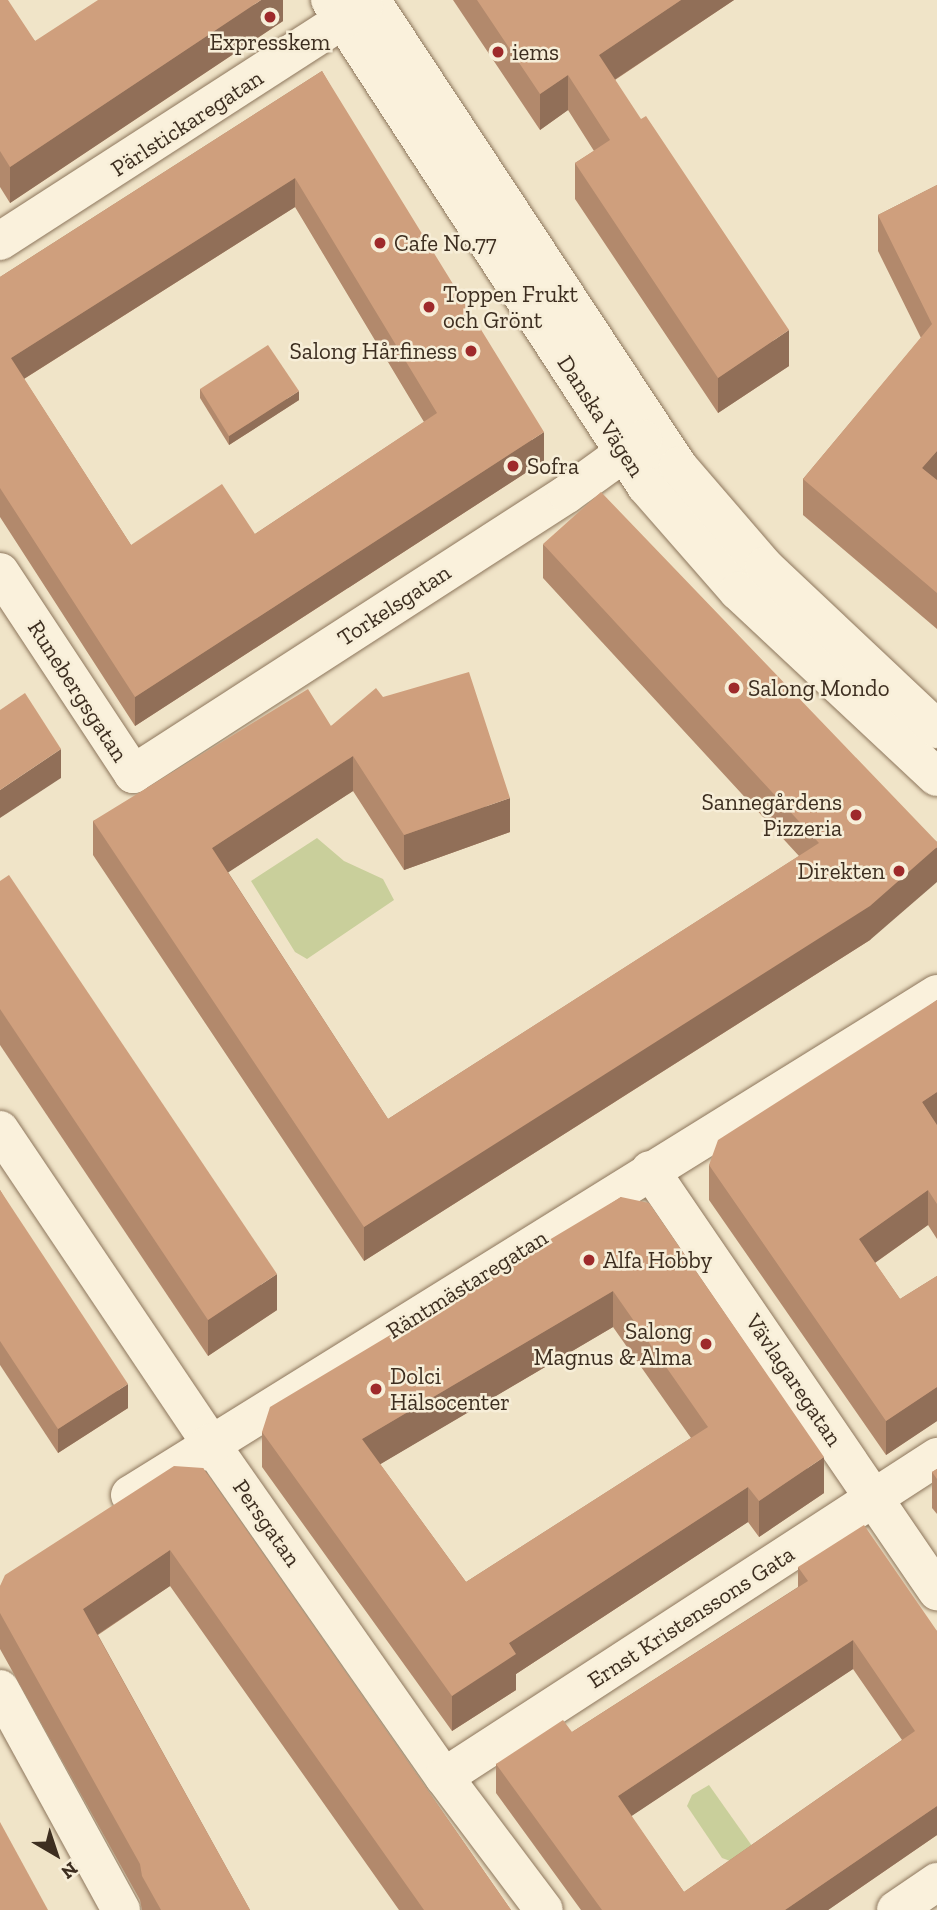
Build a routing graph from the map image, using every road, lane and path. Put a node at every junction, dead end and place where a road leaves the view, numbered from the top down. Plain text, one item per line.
1 (354, 5) edge
2 (0, 241) edge
3 (639, 442) junction
4 (0, 572) edge
5 (937, 729) edge
6 (133, 774) joint
7 (937, 777) edge
8 (937, 994) edge
9 (0, 1130) edge
10 (650, 1170) junction
11 (210, 1443) junction
12 (937, 1457) edge
13 (873, 1499) junction
14 (102, 1514) edge
15 (937, 1591) edge
16 (0, 1689) edge
17 (444, 1776) junction
18 (937, 1882) edge
19 (121, 1910) edge
20 (544, 1910) edge
21 (896, 1910) edge

1 - 2 street, Pärlstickaregatan
1 - 3 street, Danska Vägen
3 - 5 street, Danska Vägen
3 - 6 street, Torkelsgatan
3 - 7 street, Danska Vägen
4 - 6 street, Runebergsgatan
8 - 10 street, Räntmästaregatan
9 - 11 street, Persgatan
10 - 11 street, Räntmästaregatan
10 - 13 street, Vävlagaregatan
11 - 14 street, Räntmästaregatan
11 - 17 street, Persgatan
12 - 13 street, Ernst Kristenssons Gata
13 - 15 street, Vävlagaregatan
13 - 17 street, Ernst Kristenssons Gata
16 - 19 street
17 - 20 street, Persgatan
18 - 21 street

